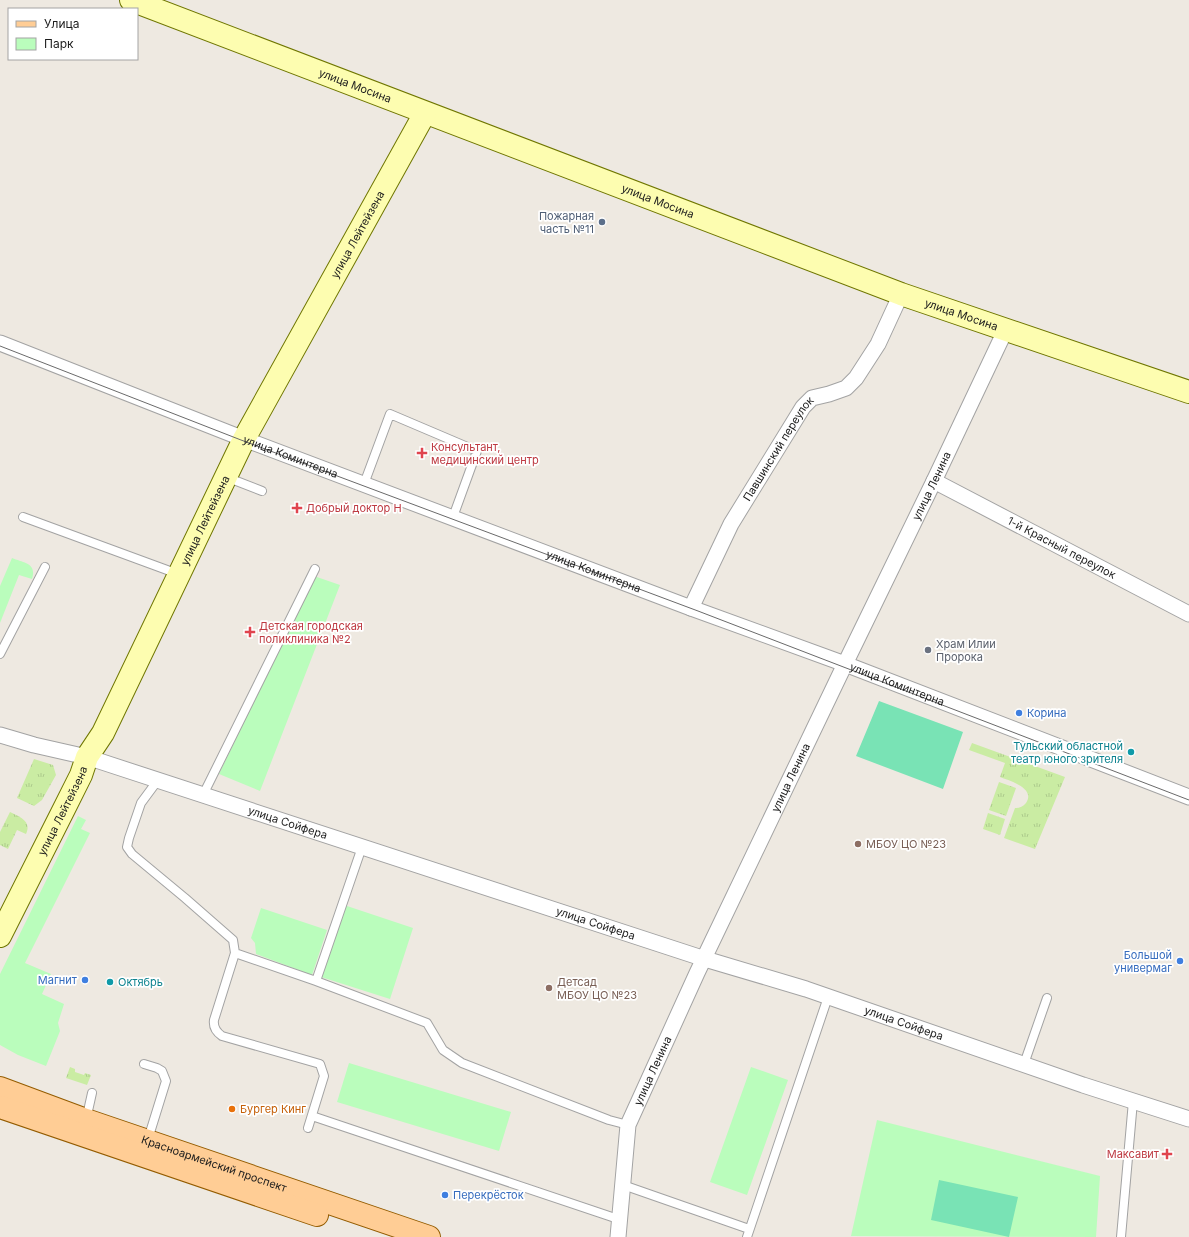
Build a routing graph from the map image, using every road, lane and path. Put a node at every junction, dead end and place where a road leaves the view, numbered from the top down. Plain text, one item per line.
1 (131, 0) edge
2 (425, 113) junction
3 (901, 294) junction
4 (1005, 331) junction
5 (0, 343) edge
6 (1189, 392) edge
7 (244, 438) junction
8 (226, 476) junction
9 (934, 481) junction
10 (364, 484) junction
11 (262, 491) dead end
12 (23, 517) dead end
13 (453, 517) junction
14 (45, 567) dead end
15 (314, 569) dead end
16 (179, 574) junction
17 (691, 608) junction
18 (1189, 614) edge
19 (0, 654) edge
20 (844, 664) junction
21 (0, 735) edge
22 (87, 757) junction
23 (158, 780) junction
24 (203, 795) junction
25 (1189, 797) edge
26 (362, 847) junction
27 (0, 936) edge
28 (235, 953) junction
29 (705, 959) junction
30 (316, 981) junction
31 (828, 997) junction
32 (1047, 998) dead end
33 (144, 1064) dead end
34 (1024, 1064) junction
35 (0, 1088) edge
36 (92, 1094) dead end
37 (1133, 1101) junction
38 (0, 1107) edge
39 (312, 1116) junction
40 (86, 1120) junction
41 (1189, 1120) edge
42 (628, 1125) junction
43 (308, 1128) dead end
44 (147, 1140) junction
45 (623, 1186) junction
46 (620, 1220) junction
47 (748, 1233) edge
48 (383, 1237) edge
49 (429, 1237) edge
50 (618, 1237) edge
51 (1122, 1237) edge

1 - 2 main road, улица Мосина
2 - 3 main road, улица Мосина
2 - 7 main road, улица Лейтейзена
3 - 4 main road, улица Мосина
3 - 17 street, Павшинский переулок
4 - 6 main road, улица Мосина
4 - 9 street, улица Ленина
5 - 7 street, улица Коминтерна
7 - 8 main road, улица Лейтейзена
7 - 10 street, улица Коминтерна
8 - 11 lane
8 - 16 main road, улица Лейтейзена
9 - 18 street, 1-й Красный переулок
9 - 20 street, улица Ленина
10 - 13 street, улица Коминтерна
10 - 13 lane
12 - 16 lane
13 - 17 street, улица Коминтерна
14 - 19 lane
15 - 24 lane
16 - 22 main road, улица Лейтейзена
17 - 20 street, улица Коминтерна
20 - 25 street, улица Коминтерна
20 - 29 street, улица Ленина
21 - 22 street, улица Сойфера
22 - 23 street, улица Сойфера
22 - 27 main road, улица Лейтейзена
23 - 24 street, улица Сойфера
23 - 28 lane
24 - 26 street, улица Сойфера
26 - 29 street, улица Сойфера
26 - 30 lane
28 - 30 lane
28 - 39 lane
29 - 31 street, улица Сойфера
29 - 42 street, улица Ленина
30 - 42 lane
31 - 34 street, улица Сойфера
31 - 47 lane
32 - 34 lane
33 - 44 lane
34 - 37 street, улица Сойфера
35 - 40 main road, Красноармейский проспект
36 - 40 lane
37 - 41 street, улица Сойфера
37 - 51 lane
38 - 48 main road, Красноармейский проспект
39 - 43 lane
39 - 46 lane
40 - 44 main road, Красноармейский проспект
42 - 45 street, улица Ленина
44 - 49 main road, Красноармейский проспект
45 - 46 street, улица Ленина
45 - 47 lane
46 - 50 street, улица Ленина

